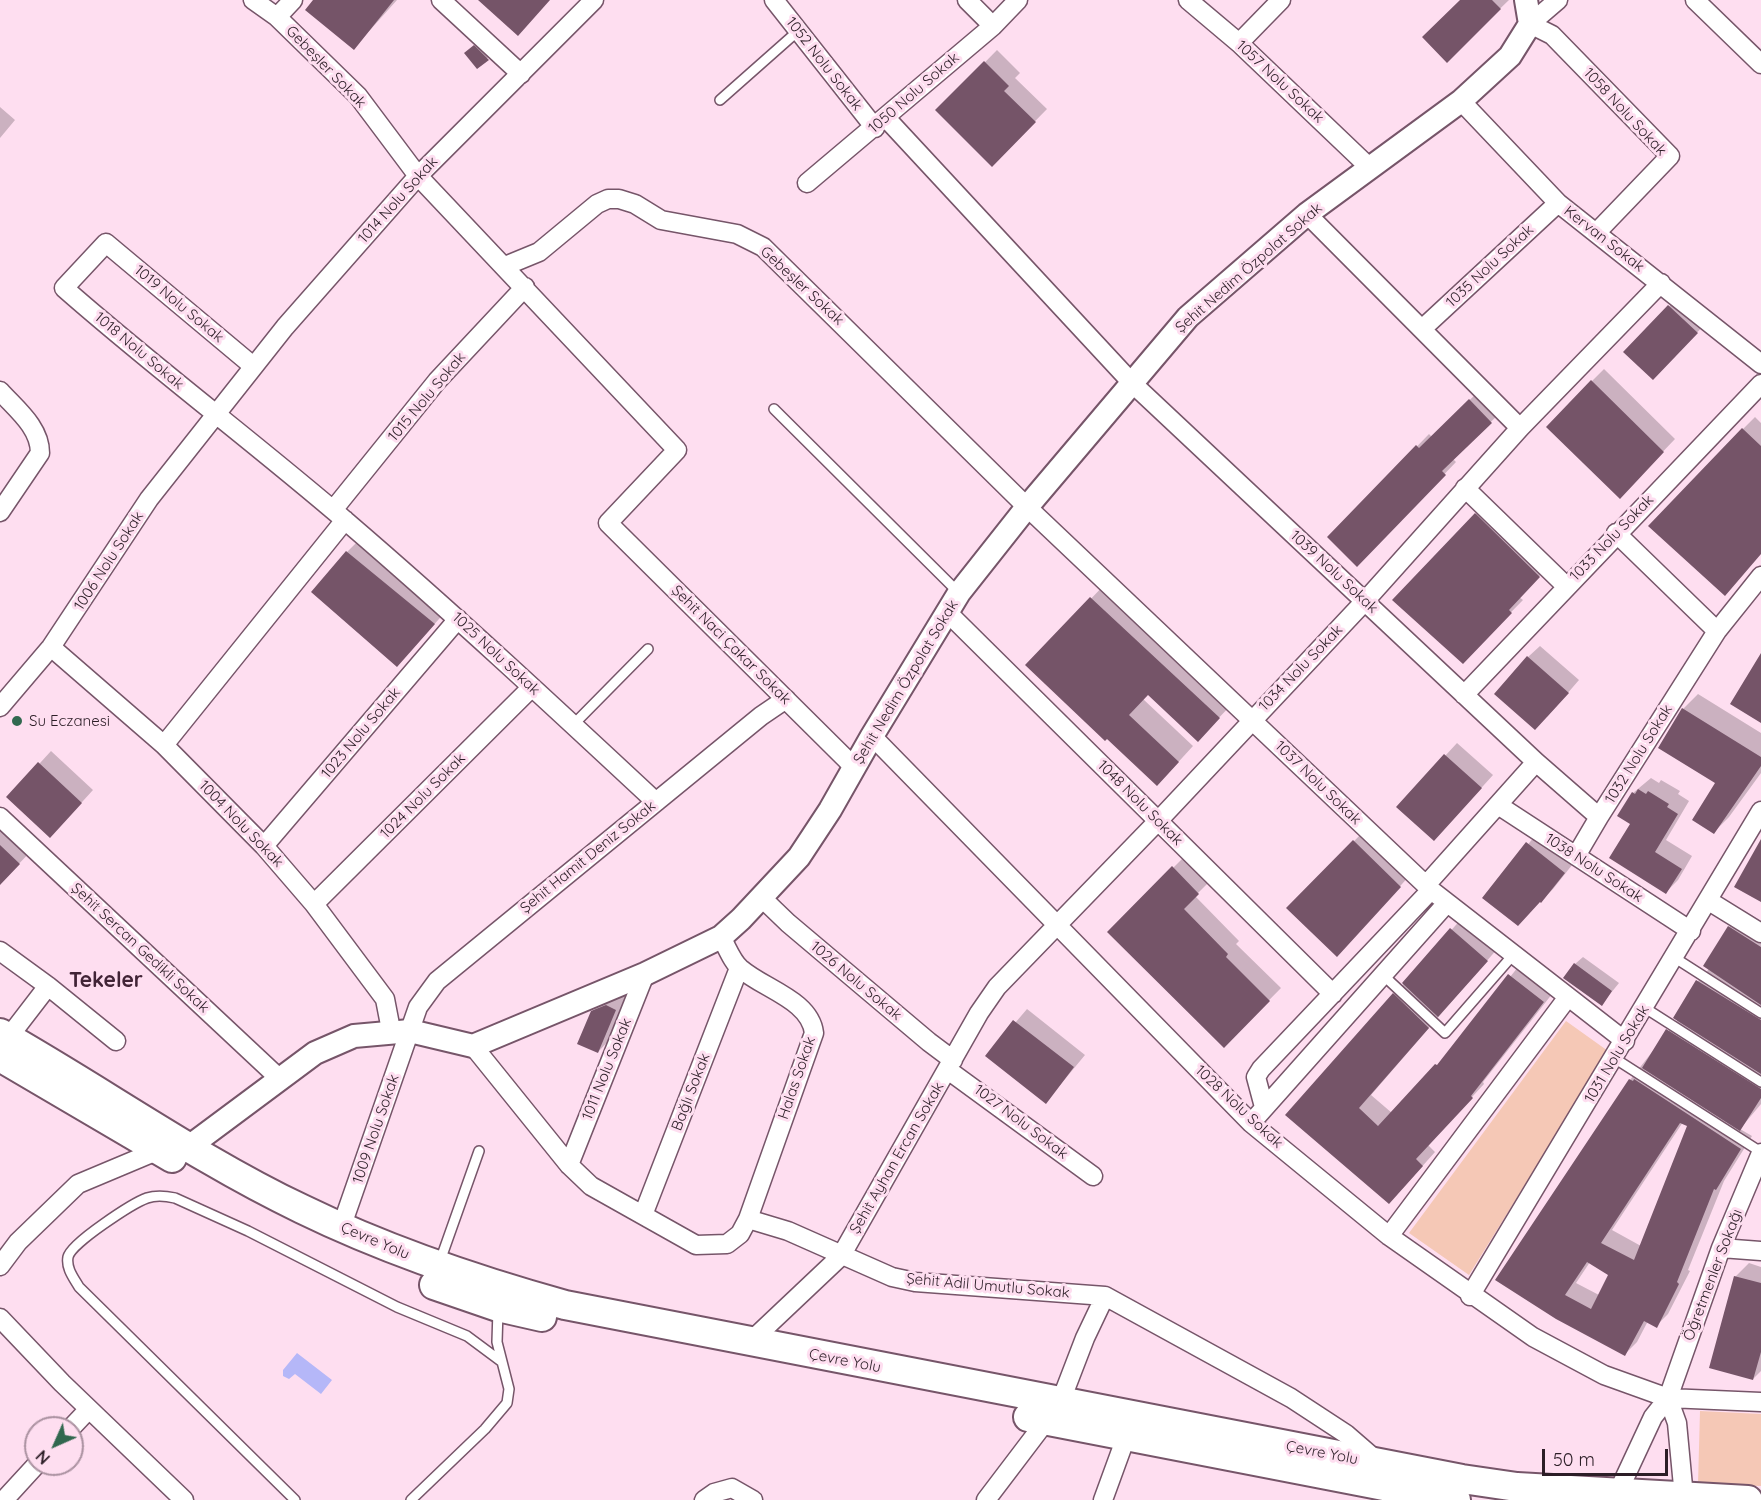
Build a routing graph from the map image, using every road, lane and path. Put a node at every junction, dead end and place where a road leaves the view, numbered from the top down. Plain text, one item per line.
1 (253, 0) edge
2 (293, 0) edge
3 (441, 0) edge
4 (594, 0) edge
5 (774, 0) edge
6 (967, 0) edge
7 (1018, 0) edge
8 (1188, 0) edge
9 (1281, 0) edge
10 (1526, 0) edge
11 (1558, 0) edge
12 (1695, 0) edge
13 (277, 17) junction
14 (1530, 24) junction
15 (993, 26) junction
16 (798, 31) junction
17 (1239, 44) junction
18 (1761, 63) edge
19 (520, 74) junction
20 (720, 100) dead end
21 (1461, 101) junction
22 (880, 123) junction
23 (1369, 167) junction
24 (418, 176) junction
25 (807, 183) dead end
26 (1558, 203) junction
27 (1307, 214) junction
28 (1596, 233) junction
29 (106, 243) joint
30 (506, 266) junction
31 (1661, 283) junction
32 (525, 287) junction
33 (1422, 329) junction
34 (1761, 364) edge
35 (253, 366) junction
36 (1132, 383) junction
37 (1761, 384) edge
38 (0, 391) edge
39 (774, 409) dead end
40 (214, 412) junction
41 (1520, 428) junction
42 (1465, 488) junction
43 (1026, 507) junction
44 (0, 512) edge
45 (339, 515) junction
46 (1616, 533) junction
47 (1761, 576) edge
48 (1566, 586) junction
49 (959, 593) junction
50 (1365, 601) junction
51 (947, 612) junction
52 (458, 619) junction
53 (1717, 631) junction
54 (51, 647) junction
55 (648, 649) dead end
56 (532, 687) junction
57 (1464, 695) junction
58 (786, 699) junction
59 (0, 707) edge
60 (1252, 720) junction
61 (573, 725) junction
62 (872, 736) junction
63 (164, 745) junction
64 (1536, 762) junction
65 (855, 768) junction
66 (656, 802) junction
67 (1498, 805) junction
68 (1761, 811) edge
69 (0, 817) edge
70 (1599, 817) junction
71 (1158, 821) junction
72 (264, 846) junction
73 (1576, 856) junction
74 (1428, 887) junction
75 (762, 898) junction
76 (1709, 901) junction
77 (314, 904) junction
78 (1446, 904) junction
79 (1057, 925) junction
80 (1691, 932) junction
81 (1761, 933) edge
82 (721, 937) junction
83 (0, 951) edge
84 (1514, 955) junction
85 (1675, 958) junction
86 (740, 968) junction
87 (645, 974) junction
88 (1383, 975) junction
89 (48, 986) junction
90 (1333, 994) junction
91 (1568, 997) junction
92 (1645, 1008) junction
93 (1761, 1013) edge
94 (400, 1031) junction
95 (116, 1041) dead end
96 (1625, 1041) junction
97 (3, 1042) edge
98 (473, 1046) junction
99 (1614, 1058) junction
100 (950, 1065) junction
101 (280, 1079) junction
102 (1761, 1082) edge
103 (1264, 1107) junction
104 (1251, 1123) junction
105 (190, 1146) junction
106 (159, 1150) junction
107 (479, 1151) dead end
108 (1761, 1153) edge
109 (569, 1165) junction
110 (1093, 1176) dead end
111 (643, 1215) junction
112 (748, 1220) junction
113 (341, 1228) junction
114 (1389, 1236) junction
115 (1721, 1248) junction
116 (1761, 1251) edge
117 (841, 1256) junction
118 (0, 1266) edge
119 (438, 1266) junction
120 (1105, 1296) junction
121 (1470, 1296) junction
122 (498, 1307) junction
123 (0, 1318) edge
124 (750, 1342) junction
125 (502, 1362) junction
126 (1668, 1398) junction
127 (1761, 1402) edge
128 (89, 1409) junction
129 (1053, 1412) junction
130 (82, 1416) edge
131 (1126, 1437) junction
132 (1380, 1463) junction
133 (26, 1476) edge
134 (1618, 1492) junction
135 (1684, 1497) junction
136 (4, 1500) edge
137 (184, 1500) edge
138 (295, 1500) edge
139 (411, 1500) edge
140 (704, 1500) edge
141 (753, 1500) edge
142 (986, 1500) edge
143 (1103, 1500) edge
144 (1456, 1500) edge
145 (1748, 1500) edge

1 - 13 street, Gebeşler Sokak
2 - 13 street
3 - 19 street
4 - 19 street, 1014 Nolu Sokak
5 - 16 street, 1052 Nolu Sokak
6 - 15 street
7 - 15 street, 1050 Nolu Sokak
8 - 17 street, 1057 Nolu Sokak
9 - 17 street
10 - 14 street
11 - 14 street
12 - 18 street
13 - 24 street, Gebeşler Sokak
14 - 21 street, Şehit Nedim Özpolat Sokak
14 - 28 street, 1058 Nolu Sokak
15 - 22 street, 1050 Nolu Sokak
16 - 20 lane
16 - 22 street, 1052 Nolu Sokak
17 - 23 street, 1057 Nolu Sokak
19 - 24 street, 1014 Nolu Sokak
21 - 23 street, Şehit Nedim Özpolat Sokak
21 - 26 street, Kervan Sokak
22 - 25 street, 1050 Nolu Sokak
22 - 36 street, 1052 Nolu Sokak
23 - 27 street, Şehit Nedim Özpolat Sokak
24 - 30 street, Gebeşler Sokak
24 - 35 street, 1014 Nolu Sokak
26 - 28 street, Kervan Sokak
26 - 33 street, 1035 Nolu Sokak
27 - 33 street
27 - 36 street, Şehit Nedim Özpolat Sokak
28 - 31 street, Kervan Sokak
29 - 35 street, 1019 Nolu Sokak
29 - 40 street, 1018 Nolu Sokak
30 - 32 street
30 - 43 street, Gebeşler Sokak
31 - 34 street, Kervan Sokak
31 - 41 street, 1034 Nolu Sokak
32 - 45 street, 1015 Nolu Sokak
32 - 58 street, Şehit Naci Çakar Sokak
33 - 41 street
35 - 40 street, 1014 Nolu Sokak
36 - 43 street, Şehit Nedim Özpolat Sokak
36 - 50 street, 1039 Nolu Sokak
37 - 46 street, 1033 Nolu Sokak
38 - 44 street
39 - 49 lane
40 - 45 street, 1018 Nolu Sokak
40 - 54 street, 1006 Nolu Sokak
41 - 42 street, 1034 Nolu Sokak
42 - 48 street
42 - 50 street, 1034 Nolu Sokak
43 - 49 street, Şehit Nedim Özpolat Sokak
43 - 60 street, 1037 Nolu Sokak
45 - 52 street, 1025 Nolu Sokak
45 - 63 street, 1015 Nolu Sokak
46 - 48 street, 1033 Nolu Sokak
46 - 53 street
47 - 53 street, 1032 Nolu Sokak
48 - 57 street, 1033 Nolu Sokak
49 - 51 street, Şehit Nedim Özpolat Sokak
50 - 57 street, 1039 Nolu Sokak
50 - 60 street, 1034 Nolu Sokak
51 - 62 street, Şehit Nedim Özpolat Sokak
51 - 71 street, 1048 Nolu Sokak
52 - 56 street, 1025 Nolu Sokak
52 - 72 street, 1023 Nolu Sokak
53 - 70 street, 1032 Nolu Sokak
54 - 59 street, 1006 Nolu Sokak
54 - 63 street, 1004 Nolu Sokak
55 - 61 lane
56 - 61 street, 1025 Nolu Sokak
56 - 77 street, 1024 Nolu Sokak
57 - 64 street, 1039 Nolu Sokak
58 - 65 street, Şehit Naci Çakar Sokak
58 - 66 street, Şehit Hamit Deniz Sokak
60 - 71 street, 1034 Nolu Sokak
60 - 74 street, 1037 Nolu Sokak
61 - 66 street, 1025 Nolu Sokak
62 - 65 street, Şehit Nedim Özpolat Sokak
62 - 79 street, 1028 Nolu Sokak
63 - 72 street, 1004 Nolu Sokak
64 - 67 street
64 - 70 street, 1032 Nolu Sokak
65 - 75 street, Şehit Nedim Özpolat Sokak
66 - 94 street, Şehit Hamit Deniz Sokak
67 - 73 street, 1038 Nolu Sokak
67 - 74 street
68 - 76 street, 1031 Nolu Sokak
69 - 101 street, Şehit Sercan Gedikli Sokak
70 - 73 street
71 - 79 street, 1034 Nolu Sokak
71 - 90 street, 1048 Nolu Sokak
72 - 77 street, 1004 Nolu Sokak
73 - 80 street, 1038 Nolu Sokak
74 - 78 street, 1037 Nolu Sokak
74 - 90 street
75 - 82 street, Şehit Nedim Özpolat Sokak
75 - 100 street, 1026 Nolu Sokak
76 - 80 street, 1031 Nolu Sokak
76 - 81 street
77 - 94 street, 1004 Nolu Sokak
78 - 84 street, 1037 Nolu Sokak
78 - 88 street
79 - 100 street, 1034 Nolu Sokak
79 - 104 street, 1028 Nolu Sokak
80 - 85 street, 1031 Nolu Sokak
82 - 86 street, Halas Sokak
82 - 87 street, Şehit Nedim Özpolat Sokak
83 - 89 street
84 - 88 lane
84 - 91 street, 1037 Nolu Sokak
85 - 92 street, 1031 Nolu Sokak
85 - 93 lane
86 - 111 street, Bağlı Sokak
86 - 112 street, Halas Sokak
87 - 98 street, Şehit Nedim Özpolat Sokak
87 - 109 street, 1011 Nolu Sokak
88 - 103 street
89 - 95 street
89 - 97 street
90 - 103 street
91 - 96 street, 1037 Nolu Sokak
91 - 114 street
92 - 96 street, 1031 Nolu Sokak
92 - 102 lane
94 - 98 street
94 - 101 street
94 - 113 street, 1009 Nolu Sokak
96 - 99 street, 1031 Nolu Sokak
97 - 105 main road, Çevre Yolu
97 - 106 main road, Çevre Yolu
98 - 109 street
99 - 108 lane
99 - 121 street, 1031 Nolu Sokak
100 - 110 street, 1027 Nolu Sokak
100 - 117 street, Şehit Ayhan Ercan Sokak
101 - 105 street
103 - 104 street
104 - 114 street, 1028 Nolu Sokak
105 - 106 street
105 - 113 main road, Çevre Yolu
106 - 118 street
106 - 122 main road, Çevre Yolu
107 - 119 lane
108 - 115 street, Öğretmenler Sokağı
109 - 111 street
111 - 112 street
112 - 117 street, Şehit Adil Umutlu Sokak
113 - 119 main road, Çevre Yolu
114 - 121 street, 1028 Nolu Sokak
115 - 116 street
115 - 126 street, Öğretmenler Sokağı
117 - 120 street, Şehit Adil Umutlu Sokak
117 - 124 street, Şehit Ayhan Ercan Sokak
119 - 124 main road, Çevre Yolu
120 - 129 street
120 - 132 street, Şehit Adil Umutlu Sokak
121 - 126 street, 1028 Nolu Sokak
122 - 125 lane
122 - 129 main road, Çevre Yolu
123 - 128 street
124 - 129 main road, Çevre Yolu
125 - 138 lane
125 - 139 lane
126 - 127 street, 1028 Nolu Sokak
126 - 134 street, Öğretmenler Sokağı
126 - 135 street
128 - 130 street
128 - 137 street
129 - 131 main road, Çevre Yolu
129 - 132 main road, Çevre Yolu
129 - 142 street
131 - 143 street
131 - 144 main road, Çevre Yolu
132 - 134 main road, Çevre Yolu
133 - 136 street
134 - 135 main road, Çevre Yolu
135 - 145 main road, Çevre Yolu
140 - 141 street

